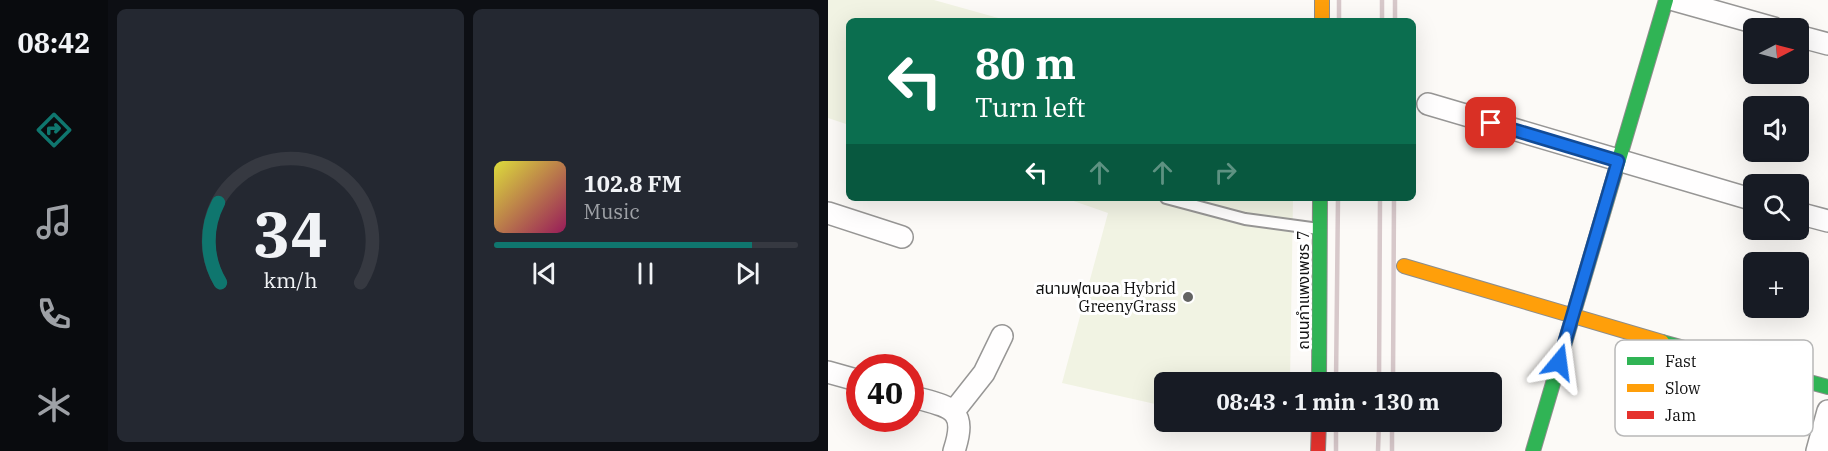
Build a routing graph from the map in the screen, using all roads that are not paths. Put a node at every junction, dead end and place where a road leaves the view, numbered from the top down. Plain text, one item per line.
1 (1322, 0) edge
2 (1666, 0) edge
3 (1674, 0) edge
4 (1322, 18) edge
5 (1743, 19) edge
6 (1809, 39) edge
7 (1828, 44) edge
8 (1428, 104) dead end
9 (1618, 161) junction
10 (1743, 197) edge
11 (1177, 201) edge
12 (1320, 201) edge
13 (828, 213) edge
14 (1809, 216) edge
15 (1828, 221) edge
16 (1320, 229) junction
17 (902, 237) dead end
18 (1404, 266) dead end
19 (1572, 317) junction
20 (1002, 336) dead end
21 (1656, 340) edge
22 (828, 372) edge
23 (1319, 372) edge
24 (846, 377) edge
25 (1813, 383) edge
26 (1828, 387) edge
27 (924, 401) edge
28 (954, 411) junction
29 (1828, 411) edge
30 (1318, 432) edge
31 (954, 451) edge
32 (1318, 451) edge
33 (1533, 451) edge
34 (1817, 451) edge

1 - 4 street
2 - 9 street
3 - 5 street
6 - 7 street
8 - 9 street
9 - 10 street
9 - 19 street
11 - 16 lane
12 - 16 street, ถนนกำแพงเพชร 7
13 - 17 street
14 - 15 street
16 - 23 street, ถนนกำแพงเพชร 7
18 - 19 street
19 - 21 street
19 - 33 street
20 - 28 street
22 - 24 street
25 - 26 street
27 - 28 street
28 - 31 street
29 - 34 street
30 - 32 street

